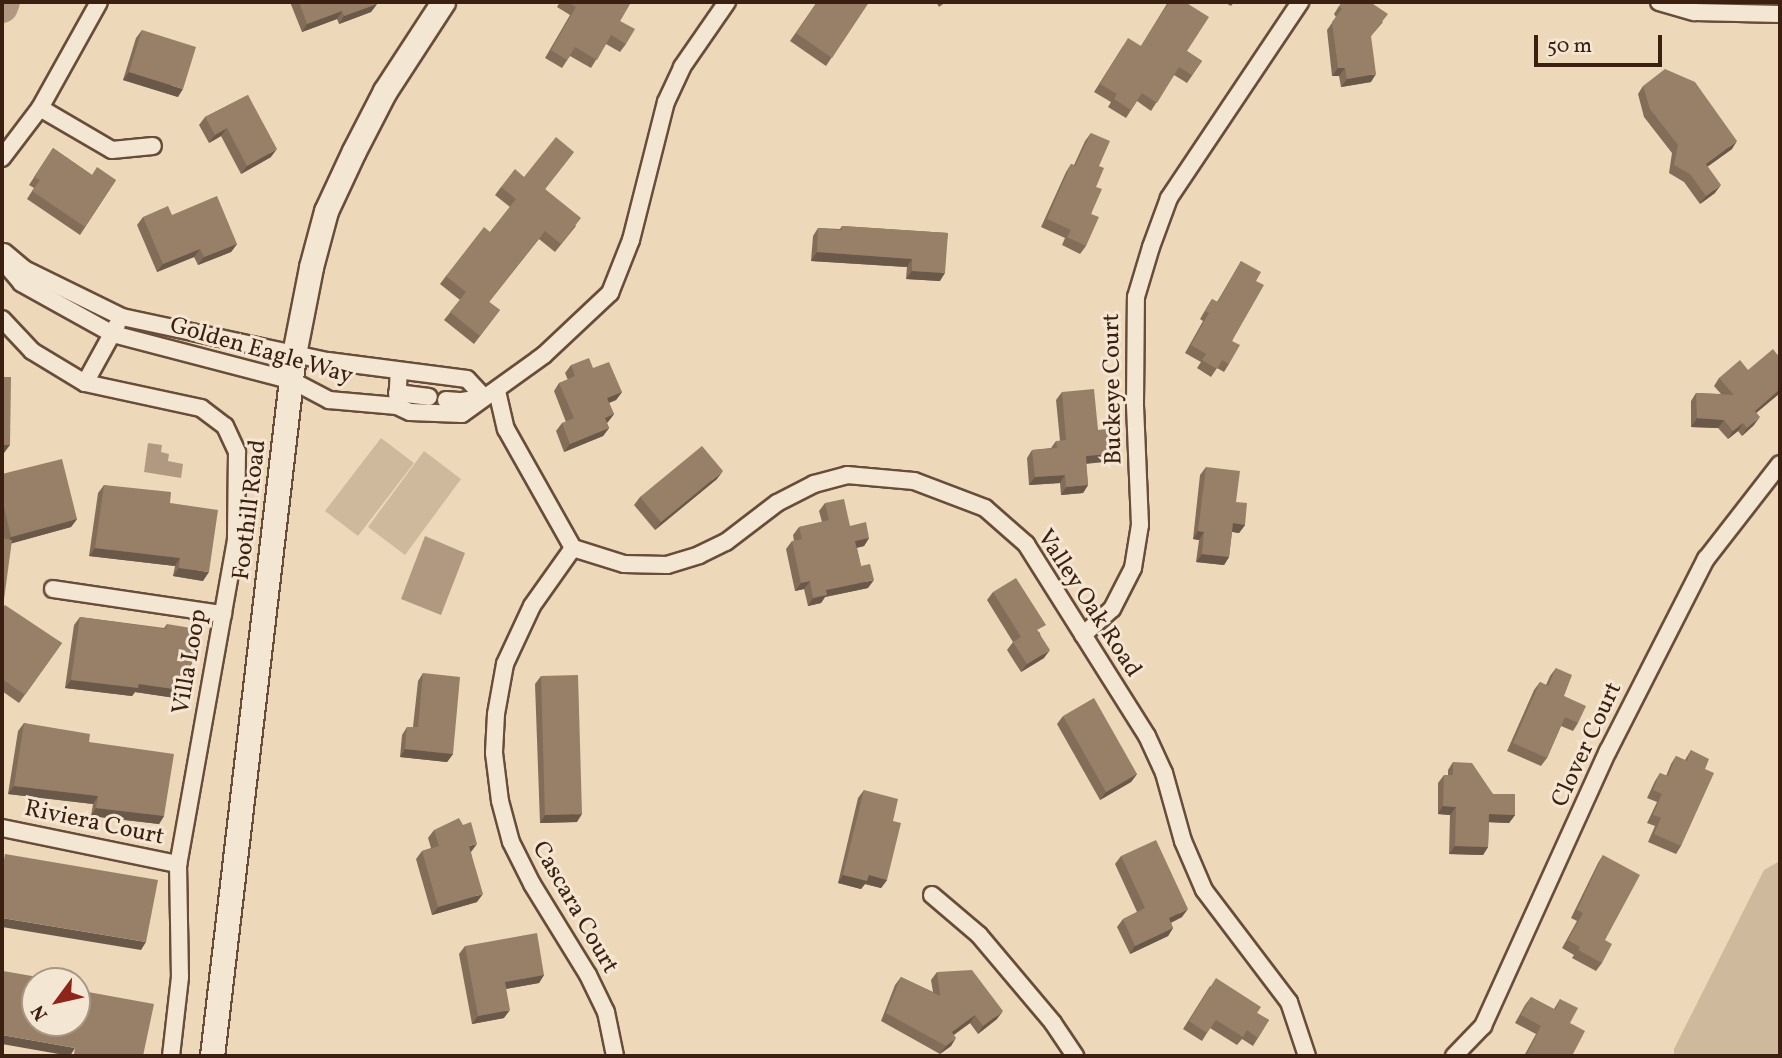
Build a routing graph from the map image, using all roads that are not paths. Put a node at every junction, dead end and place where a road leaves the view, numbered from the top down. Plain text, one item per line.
1 (99, 2) edge
2 (443, 2) edge
3 (727, 2) edge
4 (1300, 2) edge
5 (1659, 2) edge
6 (1780, 14) edge
7 (40, 108) junction
8 (153, 146) dead end
9 (2, 158) edge
10 (2, 251) edge
11 (2, 260) edge
12 (122, 317) junction
13 (2, 319) edge
14 (113, 334) junction
15 (294, 354) junction
16 (399, 371) junction
17 (293, 381) junction
18 (85, 383) junction
19 (490, 394) junction
20 (429, 397) dead end
21 (397, 400) junction
22 (446, 400) dead end
23 (1780, 464) edge
24 (573, 548) junction
25 (54, 589) dead end
26 (223, 614) junction
27 (1083, 635) junction
28 (2, 828) edge
29 (178, 864) junction
30 (932, 895) dead end
31 (171, 1056) edge
32 (212, 1056) edge
33 (615, 1056) edge
34 (1075, 1056) edge
35 (1307, 1056) edge
36 (1454, 1056) edge

1 - 7 street
2 - 15 main road, Foothill Road
3 - 19 street, Golden Eagle Way
4 - 27 street, Buckeye Court
5 - 6 street
7 - 8 street
7 - 9 street
10 - 12 street, Golden Eagle Way
11 - 14 street, Golden Eagle Way
12 - 14 street
12 - 15 street, Golden Eagle Way
13 - 18 street, Villa Loop
14 - 17 street, Golden Eagle Way
14 - 18 street
15 - 16 street, Golden Eagle Way
15 - 17 main road, Foothill Road
16 - 19 street, Golden Eagle Way
16 - 21 street
17 - 21 street, Golden Eagle Way
17 - 32 main road, Foothill Road
18 - 26 street, Villa Loop
19 - 21 street, Golden Eagle Way
19 - 22 street
19 - 24 street
20 - 21 street, Golden Eagle Way
23 - 36 street, Clover Court
24 - 27 street, Valley Oak Road
24 - 33 street, Cascara Court
25 - 26 street
26 - 29 street, Villa Loop
27 - 35 street, Valley Oak Road
28 - 29 street, Riviera Court
29 - 31 street, Villa Loop
30 - 34 street

